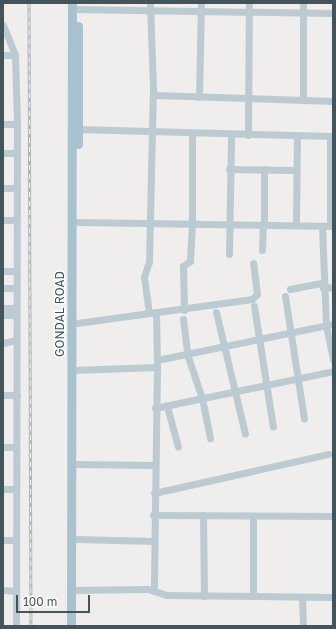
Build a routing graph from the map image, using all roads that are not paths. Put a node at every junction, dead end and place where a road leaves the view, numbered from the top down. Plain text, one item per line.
1 (201, 3) edge
2 (249, 3) edge
3 (303, 3) edge
4 (75, 6) edge
5 (150, 6) edge
6 (201, 11) junction
7 (249, 12) junction
8 (303, 13) junction
9 (333, 13) edge
10 (3, 26) edge
11 (3, 55) edge
12 (15, 55) junction
13 (153, 91) junction
14 (199, 97) junction
15 (248, 99) junction
16 (303, 100) junction
17 (333, 102) edge
18 (3, 124) edge
19 (17, 124) junction
20 (78, 130) junction
21 (151, 132) junction
22 (192, 133) junction
23 (231, 134) junction
24 (248, 135) junction
25 (297, 135) junction
26 (332, 136) edge
27 (3, 153) edge
28 (17, 153) junction
29 (229, 169) junction
30 (264, 169) junction
31 (296, 170) junction
32 (3, 188) edge
33 (17, 188) junction
34 (3, 220) edge
35 (17, 220) junction
36 (77, 222) junction
37 (150, 222) junction
38 (192, 222) junction
39 (230, 223) junction
40 (263, 224) junction
41 (296, 225) junction
42 (322, 226) junction
43 (332, 226) edge
44 (262, 250) dead end
45 (229, 254) dead end
46 (253, 263) dead end
47 (3, 271) edge
48 (17, 271) junction
49 (323, 286) junction
50 (333, 287) edge
51 (3, 288) edge
52 (16, 288) junction
53 (290, 289) dead end
54 (285, 296) dead end
55 (254, 306) dead end
56 (3, 308) edge
57 (184, 309) junction
58 (15, 311) junction
59 (216, 312) dead end
60 (152, 313) junction
61 (3, 315) edge
62 (183, 319) dead end
63 (77, 323) junction
64 (329, 325) edge
65 (291, 333) junction
66 (260, 339) junction
67 (16, 340) junction
68 (3, 343) edge
69 (223, 347) junction
70 (187, 354) junction
71 (333, 360) edge
72 (157, 363) junction
73 (74, 370) junction
74 (333, 371) edge
75 (297, 379) junction
76 (264, 384) junction
77 (235, 391) junction
78 (3, 395) edge
79 (16, 395) junction
80 (202, 398) junction
81 (167, 406) junction
82 (155, 408) junction
83 (304, 418) dead end
84 (273, 427) dead end
85 (245, 434) dead end
86 (210, 438) dead end
87 (3, 447) edge
88 (16, 447) junction
89 (178, 447) dead end
90 (329, 454) dead end
91 (75, 464) junction
92 (154, 465) junction
93 (3, 489) edge
94 (16, 489) junction
95 (154, 493) junction
96 (153, 515) junction
97 (203, 515) junction
98 (253, 516) junction
99 (333, 516) edge
100 (75, 539) junction
101 (3, 540) edge
102 (16, 540) junction
103 (154, 541) junction
104 (3, 590) edge
105 (73, 590) junction
106 (16, 591) junction
107 (154, 591) junction
108 (204, 596) junction
109 (253, 596) junction
110 (302, 597) junction
111 (333, 597) edge
112 (16, 626) edge
113 (71, 626) edge
114 (76, 626) edge
115 (303, 626) edge

1 - 6 street
2 - 7 street
3 - 8 street
4 - 5 street
4 - 20 main road
4 - 73 main road, GONDAL ROAD
5 - 6 street
5 - 13 street
6 - 7 street
6 - 14 street
7 - 8 street
7 - 15 street
8 - 9 street
8 - 16 street
10 - 12 street
11 - 12 street
12 - 19 street
13 - 14 street
13 - 21 street
14 - 15 street
15 - 16 street
15 - 24 street
16 - 17 street
18 - 19 street
19 - 28 street
20 - 21 street
20 - 36 main road
21 - 22 street
21 - 37 street
22 - 23 street
22 - 38 street
23 - 24 street
23 - 29 street
24 - 25 street
25 - 26 street
25 - 31 street
26 - 43 street
27 - 28 street
28 - 33 street
29 - 30 street
29 - 39 street
30 - 31 street
30 - 40 street
31 - 41 street
32 - 33 street
33 - 35 street
34 - 35 street
35 - 48 street
36 - 37 street
36 - 63 main road
37 - 38 street
37 - 60 street
38 - 39 street
38 - 57 street
39 - 40 street
39 - 45 street
40 - 41 street
40 - 44 street
41 - 42 street
42 - 43 street
42 - 49 street
46 - 57 street
47 - 48 street
48 - 52 street
49 - 50 street
49 - 53 street
49 - 64 street
51 - 52 street
52 - 58 street
54 - 65 street
55 - 66 street
56 - 58 street
57 - 60 street
58 - 61 street
58 - 67 street
59 - 69 street
60 - 63 street
60 - 72 street
62 - 70 street
63 - 73 main road
64 - 65 street
64 - 71 street
65 - 66 street
65 - 75 street
66 - 69 street
66 - 76 street
67 - 68 street
67 - 79 street
69 - 70 street
69 - 77 street
70 - 72 street
70 - 80 street
72 - 73 street
72 - 82 street
73 - 91 main road
73 - 105 main road, GONDAL ROAD
74 - 75 street
75 - 76 street
75 - 83 street
76 - 77 street
76 - 84 street
77 - 80 street
77 - 85 street
78 - 79 street
79 - 88 street
80 - 81 street
80 - 86 street
81 - 82 street
81 - 89 street
82 - 92 street
87 - 88 street
88 - 94 street
90 - 95 street
91 - 92 street
91 - 100 main road
92 - 95 street
93 - 94 street
94 - 102 street
95 - 96 street
96 - 97 street
96 - 103 street
97 - 98 street
97 - 108 street
98 - 99 street
98 - 109 street
100 - 103 street
100 - 105 main road
101 - 102 street
102 - 106 street
103 - 107 street
104 - 106 street
105 - 107 street
105 - 113 main road, GONDAL ROAD
105 - 114 main road
106 - 112 street
107 - 108 street
108 - 109 street
109 - 110 street
110 - 111 street
110 - 115 street

